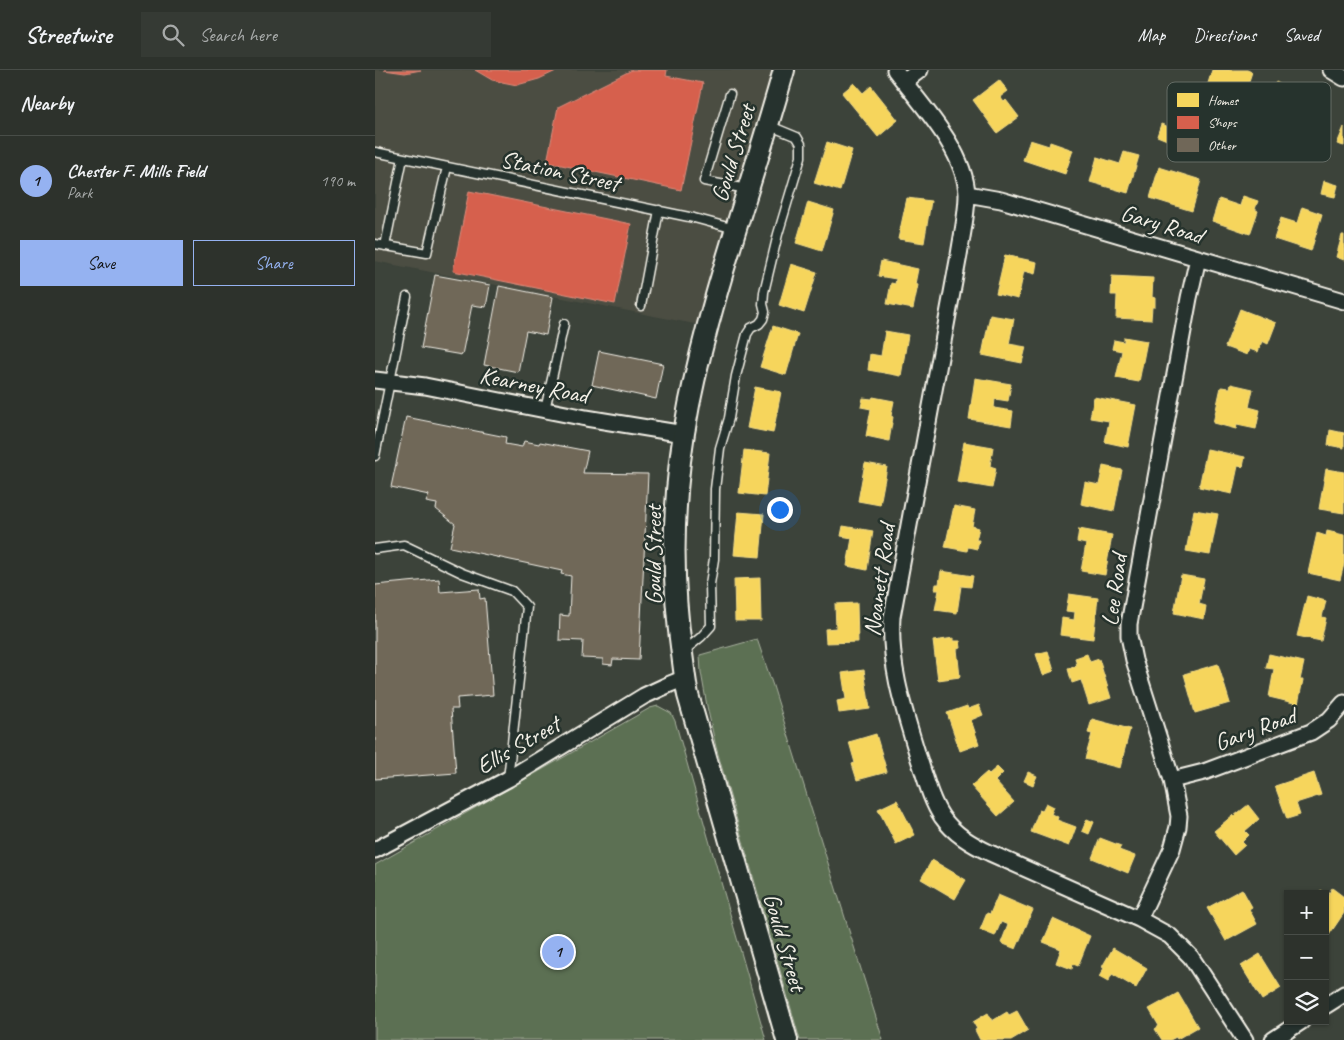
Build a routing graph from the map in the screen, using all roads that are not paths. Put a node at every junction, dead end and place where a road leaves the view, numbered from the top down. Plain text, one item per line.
1 (784, 70) edge
2 (919, 70) edge
3 (1331, 70) edge
4 (900, 76) edge
5 (1344, 78) edge
6 (730, 94) dead end
7 (768, 125) junction
8 (375, 152) edge
9 (403, 158) junction
10 (447, 167) junction
11 (749, 189) junction
12 (967, 194) junction
13 (659, 210) junction
14 (737, 230) junction
15 (375, 244) edge
16 (385, 246) junction
17 (1199, 258) junction
18 (407, 297) dead end
19 (1344, 301) edge
20 (641, 306) dead end
21 (564, 324) dead end
22 (383, 381) edge
23 (545, 410) junction
24 (684, 434) junction
25 (375, 456) edge
26 (375, 549) edge
27 (682, 652) junction
28 (684, 680) junction
29 (1344, 703) edge
30 (508, 779) junction
31 (1172, 780) junction
32 (375, 850) edge
33 (1139, 919) junction
34 (1344, 994) edge
35 (1329, 1003) edge
36 (1296, 1025) edge
37 (787, 1040) edge
38 (1245, 1040) edge
39 (1273, 1040) edge

1 - 7 main road, Gould Street
2 - 4 street
3 - 5 street
4 - 12 street, Noanett Road
6 - 11 lane
7 - 11 main road, Gould Street
7 - 27 lane
8 - 9 lane, Station Street
9 - 10 lane, Station Street
9 - 16 lane
10 - 13 lane, Station Street
10 - 16 lane
11 - 14 main road, Gould Street
12 - 17 street, Gary Road
12 - 33 street, Noanett Road
13 - 14 lane, Station Street
13 - 20 lane
14 - 24 main road, Gould Street
15 - 16 lane
17 - 19 street, Gary Road
17 - 31 street, Lee Road
18 - 22 lane
21 - 23 lane
22 - 23 street, Kearney Road
22 - 25 lane
23 - 24 street, Kearney Road
24 - 27 main road, Gould Street
26 - 30 lane
27 - 28 main road, Gould Street
28 - 30 street, Ellis Street
28 - 37 main road, Gould Street
29 - 31 street, Gary Road
30 - 32 street, Ellis Street
31 - 33 street, Lee Road
33 - 38 street, Noanett Road
34 - 35 street
36 - 39 street

